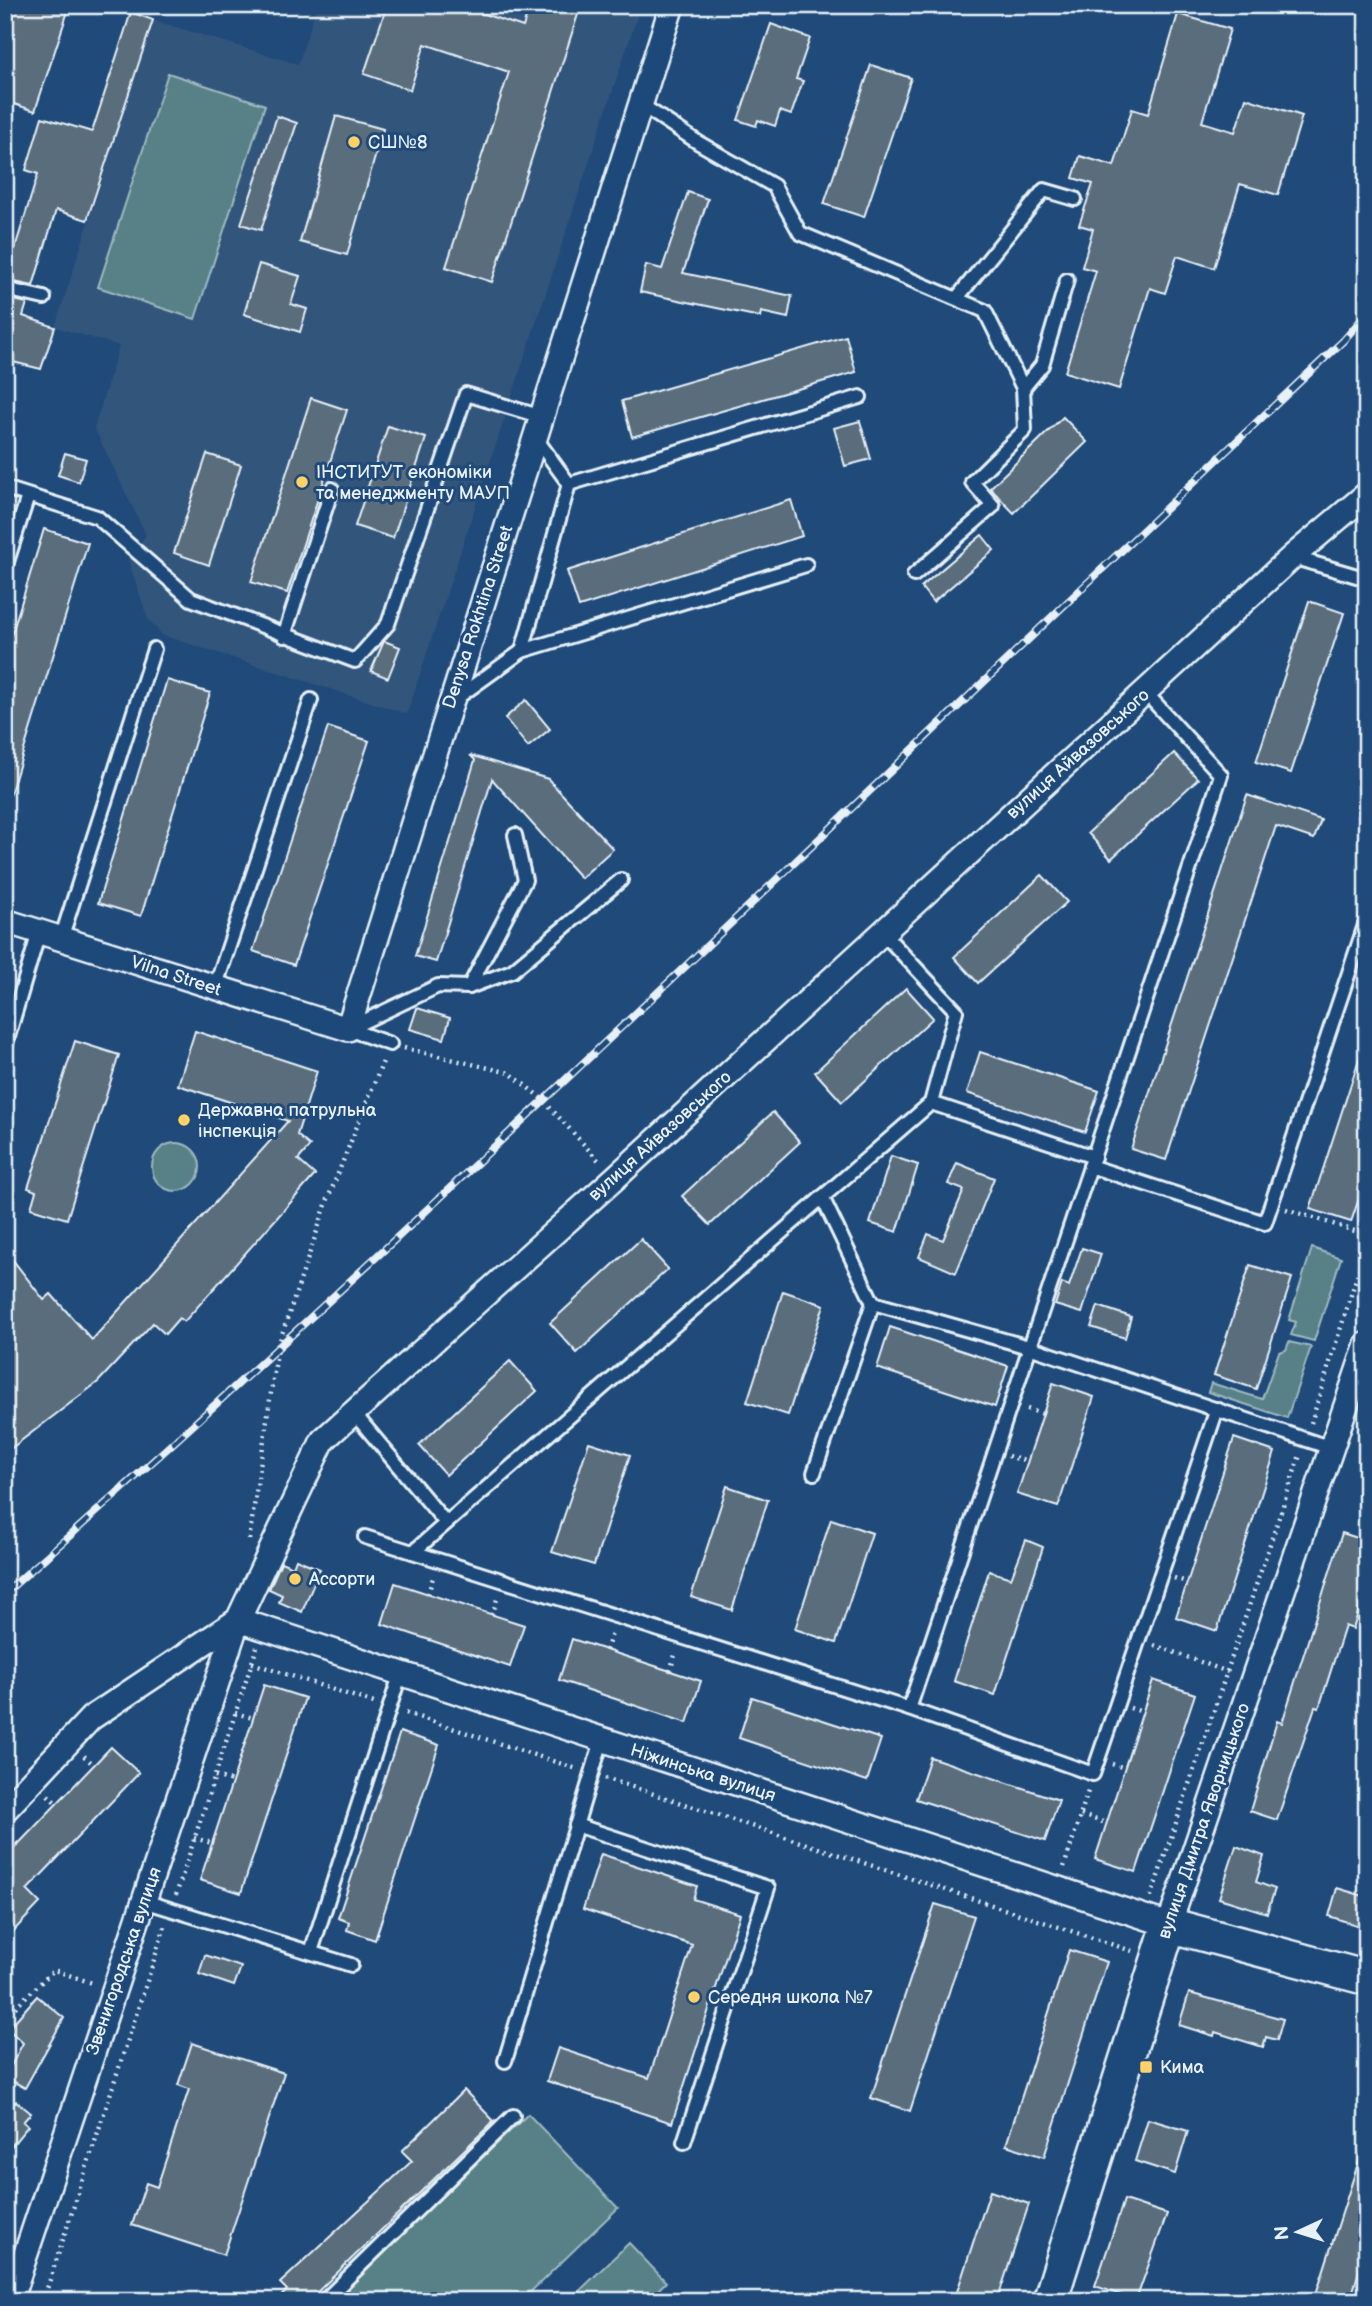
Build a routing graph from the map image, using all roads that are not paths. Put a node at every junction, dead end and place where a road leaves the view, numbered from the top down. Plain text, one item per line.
1 (672, 5) edge
2 (640, 104) junction
3 (1075, 199) dead end
4 (1067, 280) dead end
5 (5, 289) edge
6 (44, 298) dead end
7 (957, 298) junction
8 (1023, 388) junction
9 (860, 397) dead end
10 (538, 427) junction
11 (569, 484) junction
12 (5, 488) edge
13 (332, 489) dead end
14 (1367, 495) edge
15 (28, 496) junction
16 (1292, 556) junction
17 (807, 565) dead end
18 (5, 568) edge
19 (914, 575) dead end
20 (1367, 579) edge
21 (284, 636) junction
22 (155, 649) dead end
23 (522, 651) junction
24 (1146, 693) junction
25 (311, 700) dead end
26 (452, 701) junction
27 (515, 835) dead end
28 (621, 880) dead end
29 (1367, 919) edge
30 (5, 921) edge
31 (883, 933) junction
32 (50, 935) junction
33 (469, 987) junction
34 (215, 988) junction
35 (348, 1029) junction
36 (390, 1044) road end
37 (5, 1047) edge
38 (931, 1103) junction
39 (1092, 1161) junction
40 (822, 1197) junction
41 (873, 1303) junction
42 (1032, 1348) junction
43 (1366, 1348) edge
44 (1217, 1409) junction
45 (353, 1412) junction
46 (1332, 1448) junction
47 (814, 1473) dead end
48 (446, 1523) junction
49 (365, 1536) dead end
50 (413, 1552) junction
51 (237, 1620) junction
52 (400, 1675) junction
53 (909, 1709) junction
54 (602, 1740) junction
55 (5, 1810) edge
56 (576, 1825) junction
57 (144, 1901) junction
58 (1157, 1921) junction
59 (311, 1952) junction
60 (351, 1965) dead end
61 (1367, 1978) edge
62 (505, 2061) dead end
63 (513, 2116) dead end
64 (684, 2142) dead end
65 (10, 2301) edge
66 (324, 2301) edge
67 (1050, 2301) edge

1 - 2 street, Denysa Rokhtina Street
2 - 7 lane
2 - 10 street, Denysa Rokhtina Street
3 - 7 lane
4 - 8 lane
5 - 6 lane
7 - 8 lane
8 - 19 lane
9 - 11 lane
10 - 11 lane
10 - 21 lane
10 - 26 street, Denysa Rokhtina Street
11 - 23 lane
12 - 15 lane
13 - 21 lane
14 - 16 street, вулиця Айвазовського
15 - 18 lane
15 - 21 lane
16 - 20 lane
16 - 24 street, вулиця Айвазовського
17 - 23 lane
22 - 32 lane
23 - 26 lane
24 - 31 street, вулиця Айвазовського
24 - 39 lane
25 - 34 lane
26 - 35 street, Denysa Rokhtina Street
27 - 33 lane
28 - 33 lane
29 - 39 lane
30 - 32 street, Vilna Street
31 - 38 lane
31 - 45 street, вулиця Айвазовського
32 - 34 street, Vilna Street
32 - 37 lane
33 - 35 lane
34 - 35 street, Vilna Street
35 - 36 lane
38 - 39 lane
38 - 40 lane
39 - 42 lane
40 - 41 lane
40 - 48 lane
41 - 42 lane
41 - 47 lane
42 - 44 lane
42 - 53 lane
43 - 46 street, вулиця Дмитра Яворницького
44 - 46 lane
44 - 53 lane
45 - 48 lane
45 - 51 street, вулиця Айвазовського
46 - 58 street, вулиця Дмитра Яворницького
48 - 50 lane
49 - 50 lane
50 - 53 lane
51 - 52 street, Ніжинська вулиця
51 - 55 street
51 - 57 street, Звенигородська вулиця
52 - 54 street, Ніжинська вулиця
52 - 59 lane
54 - 56 lane
54 - 58 street, Ніжинська вулиця
56 - 62 lane
56 - 64 lane
57 - 59 lane
57 - 65 street, Звенигородська вулиця
58 - 61 street
58 - 67 street, вулиця Дмитра Яворницького
59 - 60 lane
63 - 66 lane

